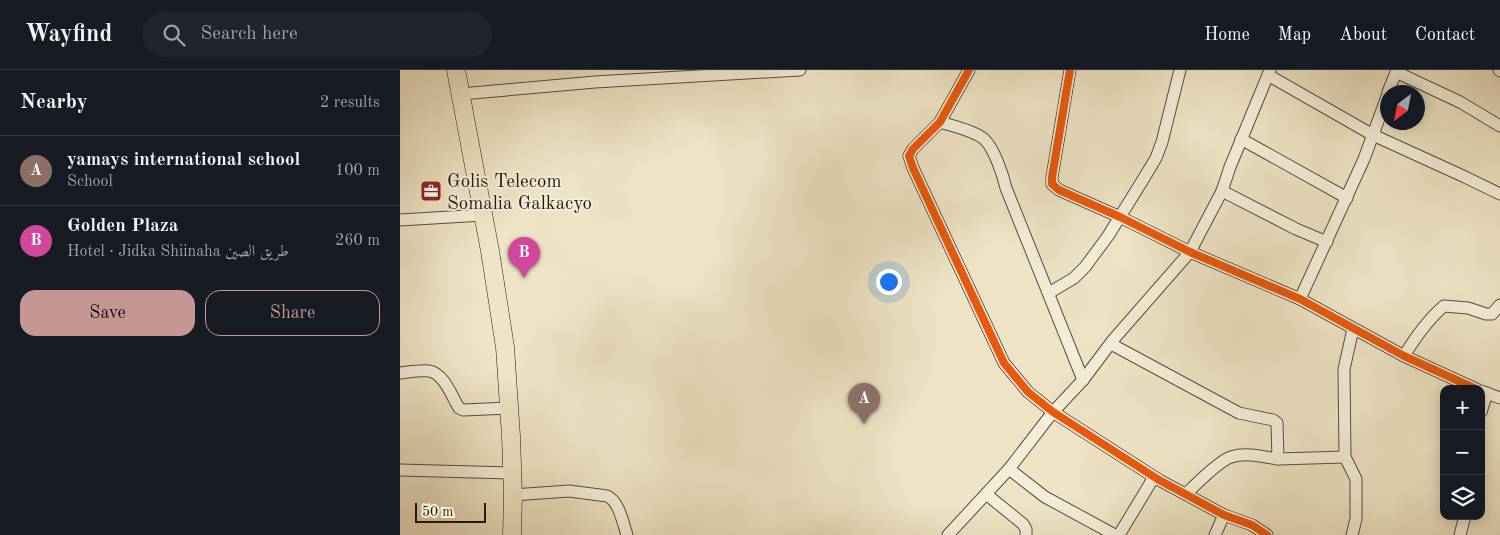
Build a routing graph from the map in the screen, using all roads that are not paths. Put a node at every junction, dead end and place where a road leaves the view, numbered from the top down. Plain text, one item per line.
1 (456, 70) edge
2 (800, 70) edge
3 (969, 70) edge
4 (1070, 70) edge
5 (1180, 70) edge
6 (1396, 71) edge
7 (720, 72) edge
8 (1269, 73) edge
9 (1391, 85) edge
10 (461, 94) junction
11 (1380, 116) edge
12 (940, 122) junction
13 (1500, 126) edge
14 (1373, 135) junction
15 (1241, 139) junction
16 (1222, 191) junction
17 (1500, 194) edge
18 (1347, 198) junction
19 (483, 215) junction
20 (1120, 217) junction
21 (400, 220) edge
22 (1327, 242) junction
23 (1190, 252) junction
24 (1049, 292) junction
25 (1300, 298) junction
26 (1500, 305) edge
27 (1353, 328) junction
28 (1111, 344) junction
29 (1404, 356) junction
30 (400, 373) edge
31 (1083, 380) junction
32 (1469, 385) edge
33 (1485, 392) edge
34 (1500, 398) edge
35 (510, 408) junction
36 (1053, 412) junction
37 (1345, 457) junction
38 (1278, 459) junction
39 (1009, 469) junction
40 (400, 470) edge
41 (512, 473) junction
42 (1154, 477) junction
43 (986, 494) junction
44 (1186, 494) junction
45 (513, 495) junction
46 (1224, 515) junction
47 (1464, 520) edge
48 (512, 535) edge
49 (627, 535) edge
50 (948, 535) edge
51 (1026, 535) edge
52 (1117, 535) edge
53 (1216, 535) edge
54 (1267, 535) edge
55 (1352, 535) edge
56 (1460, 535) edge

1 - 10 main road
2 - 7 street
3 - 12 street
4 - 20 street
5 - 20 street
6 - 9 street
6 - 13 street
7 - 10 street
8 - 14 street
8 - 15 street
10 - 19 main road
11 - 14 street
12 - 24 street
12 - 36 street
14 - 17 street
14 - 18 street
15 - 16 street
15 - 18 street
16 - 22 street
16 - 23 street
18 - 22 street
19 - 21 street
19 - 35 main road
20 - 23 street
20 - 24 street
22 - 25 street
23 - 25 street
23 - 28 street
24 - 31 street
25 - 27 street
26 - 29 street
27 - 29 street
27 - 37 street
28 - 31 street
28 - 38 street
29 - 32 street
30 - 35 street
31 - 36 street
33 - 34 street
35 - 41 main road
36 - 39 street
36 - 42 street
37 - 38 street
37 - 55 street
38 - 44 street
39 - 43 street
39 - 52 street
40 - 41 street
41 - 45 main road
42 - 44 street
42 - 52 street
43 - 50 street
43 - 51 street
44 - 46 street
45 - 48 main road
45 - 49 street
46 - 53 street
46 - 54 street
47 - 56 street

